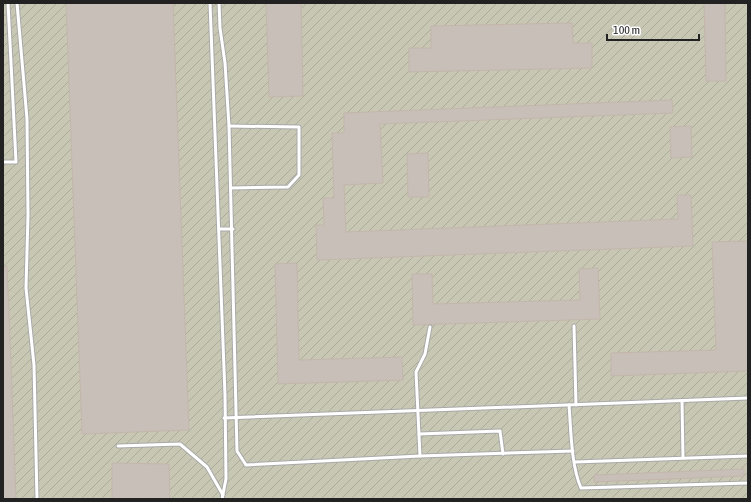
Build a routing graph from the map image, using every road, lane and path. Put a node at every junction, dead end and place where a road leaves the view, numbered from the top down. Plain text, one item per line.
1 (8, 3) edge
2 (17, 3) edge
3 (210, 3) edge
4 (219, 3) edge
5 (229, 126) junction
6 (3, 162) edge
7 (231, 188) junction
8 (219, 229) junction
9 (233, 229) junction
10 (574, 326) dead end
11 (430, 327) dead end
12 (748, 398) edge
13 (682, 401) junction
14 (569, 405) junction
15 (576, 405) junction
16 (418, 411) junction
17 (224, 418) junction
18 (237, 418) junction
19 (419, 434) junction
20 (118, 446) dead end
21 (573, 451) junction
22 (504, 454) junction
23 (420, 456) junction
24 (748, 456) edge
25 (683, 458) junction
26 (575, 462) junction
27 (748, 483) edge
28 (222, 497) edge
29 (37, 499) edge

1 - 6 lane
2 - 29 lane
3 - 8 lane
4 - 5 lane
5 - 7 lane
5 - 7 lane
7 - 9 lane
8 - 9 lane
8 - 17 lane
9 - 18 lane
10 - 15 lane
11 - 16 lane
12 - 13 lane
13 - 15 lane
13 - 25 lane
14 - 15 lane
14 - 16 lane
14 - 21 lane
16 - 18 lane
16 - 19 lane
17 - 18 lane
17 - 28 lane
18 - 23 lane
19 - 22 lane
19 - 23 lane
20 - 28 lane
21 - 22 lane
21 - 26 lane
22 - 23 lane
24 - 25 lane
25 - 26 lane
26 - 27 lane

